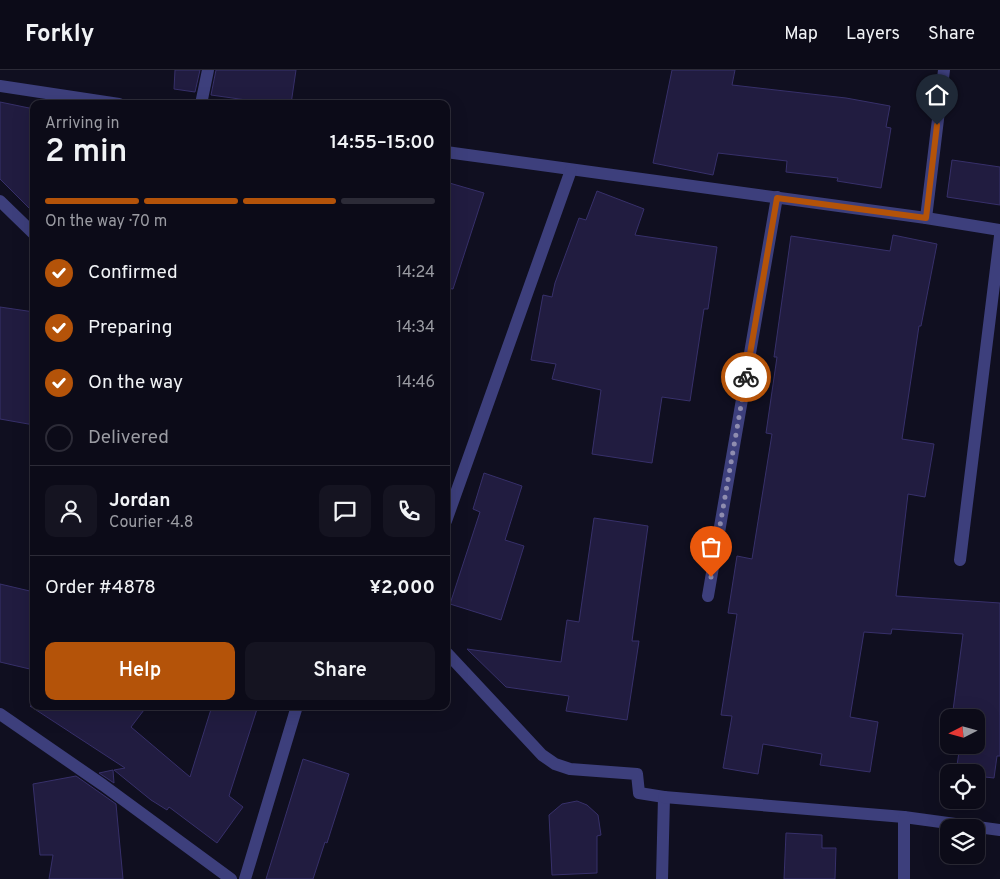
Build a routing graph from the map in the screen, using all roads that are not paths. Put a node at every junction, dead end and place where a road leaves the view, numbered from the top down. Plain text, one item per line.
1 (208, 70) edge
2 (944, 70) edge
3 (0, 86) edge
4 (93, 100) edge
5 (202, 100) edge
6 (450, 153) edge
7 (571, 170) junction
8 (777, 198) junction
9 (0, 201) edge
10 (926, 218) junction
11 (30, 230) edge
12 (1000, 230) edge
13 (1000, 236) edge
14 (450, 510) edge
15 (960, 560) dead end
16 (708, 596) dead end
17 (450, 656) edge
18 (296, 710) edge
19 (0, 714) edge
20 (664, 797) junction
21 (904, 816) junction
22 (1000, 830) edge
23 (231, 879) edge
24 (245, 879) edge
25 (662, 879) edge
26 (904, 879) edge

1 - 5 street
2 - 10 street
3 - 4 street
6 - 7 street
7 - 8 street
7 - 14 street
8 - 10 street
8 - 16 street
9 - 11 street
10 - 12 street
13 - 15 street
17 - 20 street
18 - 24 street
19 - 23 street
20 - 21 street
20 - 25 street
21 - 22 street
21 - 26 street

